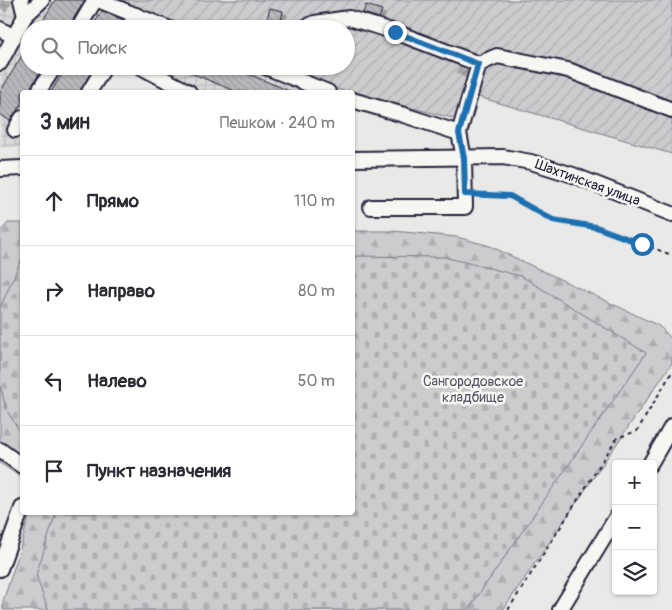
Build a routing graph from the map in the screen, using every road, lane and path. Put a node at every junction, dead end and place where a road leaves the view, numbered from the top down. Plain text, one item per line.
1 (21, 0) edge
2 (42, 0) edge
3 (97, 0) edge
4 (136, 15) junction
5 (25, 16) junction
6 (23, 20) edge
7 (84, 20) edge
8 (133, 20) edge
9 (148, 20) edge
10 (335, 20) edge
11 (20, 26) edge
12 (0, 29) edge
13 (14, 37) junction
14 (0, 63) edge
15 (478, 64) junction
16 (48, 75) edge
17 (99, 75) edge
18 (156, 75) edge
19 (286, 75) edge
20 (39, 90) edge
21 (90, 90) edge
22 (185, 90) edge
23 (323, 90) edge
24 (355, 101) edge
25 (672, 110) edge
26 (459, 133) junction
27 (464, 158) junction
28 (355, 159) edge
29 (20, 168) edge
30 (0, 169) edge
31 (465, 194) junction
32 (371, 207) dead end
33 (672, 214) edge
34 (672, 255) edge
35 (672, 372) edge
36 (672, 426) edge
37 (0, 450) edge
38 (652, 460) edge
39 (20, 465) edge
40 (20, 514) edge
41 (612, 525) edge
42 (0, 570) edge
43 (508, 610) edge
44 (560, 610) edge

1 - 5 street
2 - 5 street
3 - 4 street
3 - 7 street
4 - 8 street
4 - 9 street
5 - 6 street
10 - 15 street
11 - 13 street
12 - 13 street
13 - 14 street
15 - 25 street
15 - 26 street
16 - 20 street
17 - 21 street
18 - 22 street
19 - 23 street
24 - 26 street
26 - 27 street
27 - 28 street, Шахтинская улица
27 - 31 street
27 - 33 street, Шахтинская улица
29 - 30 street
31 - 32 street
31 - 34 path
35 - 43 path
36 - 38 street
37 - 39 street
40 - 42 street
41 - 44 street

